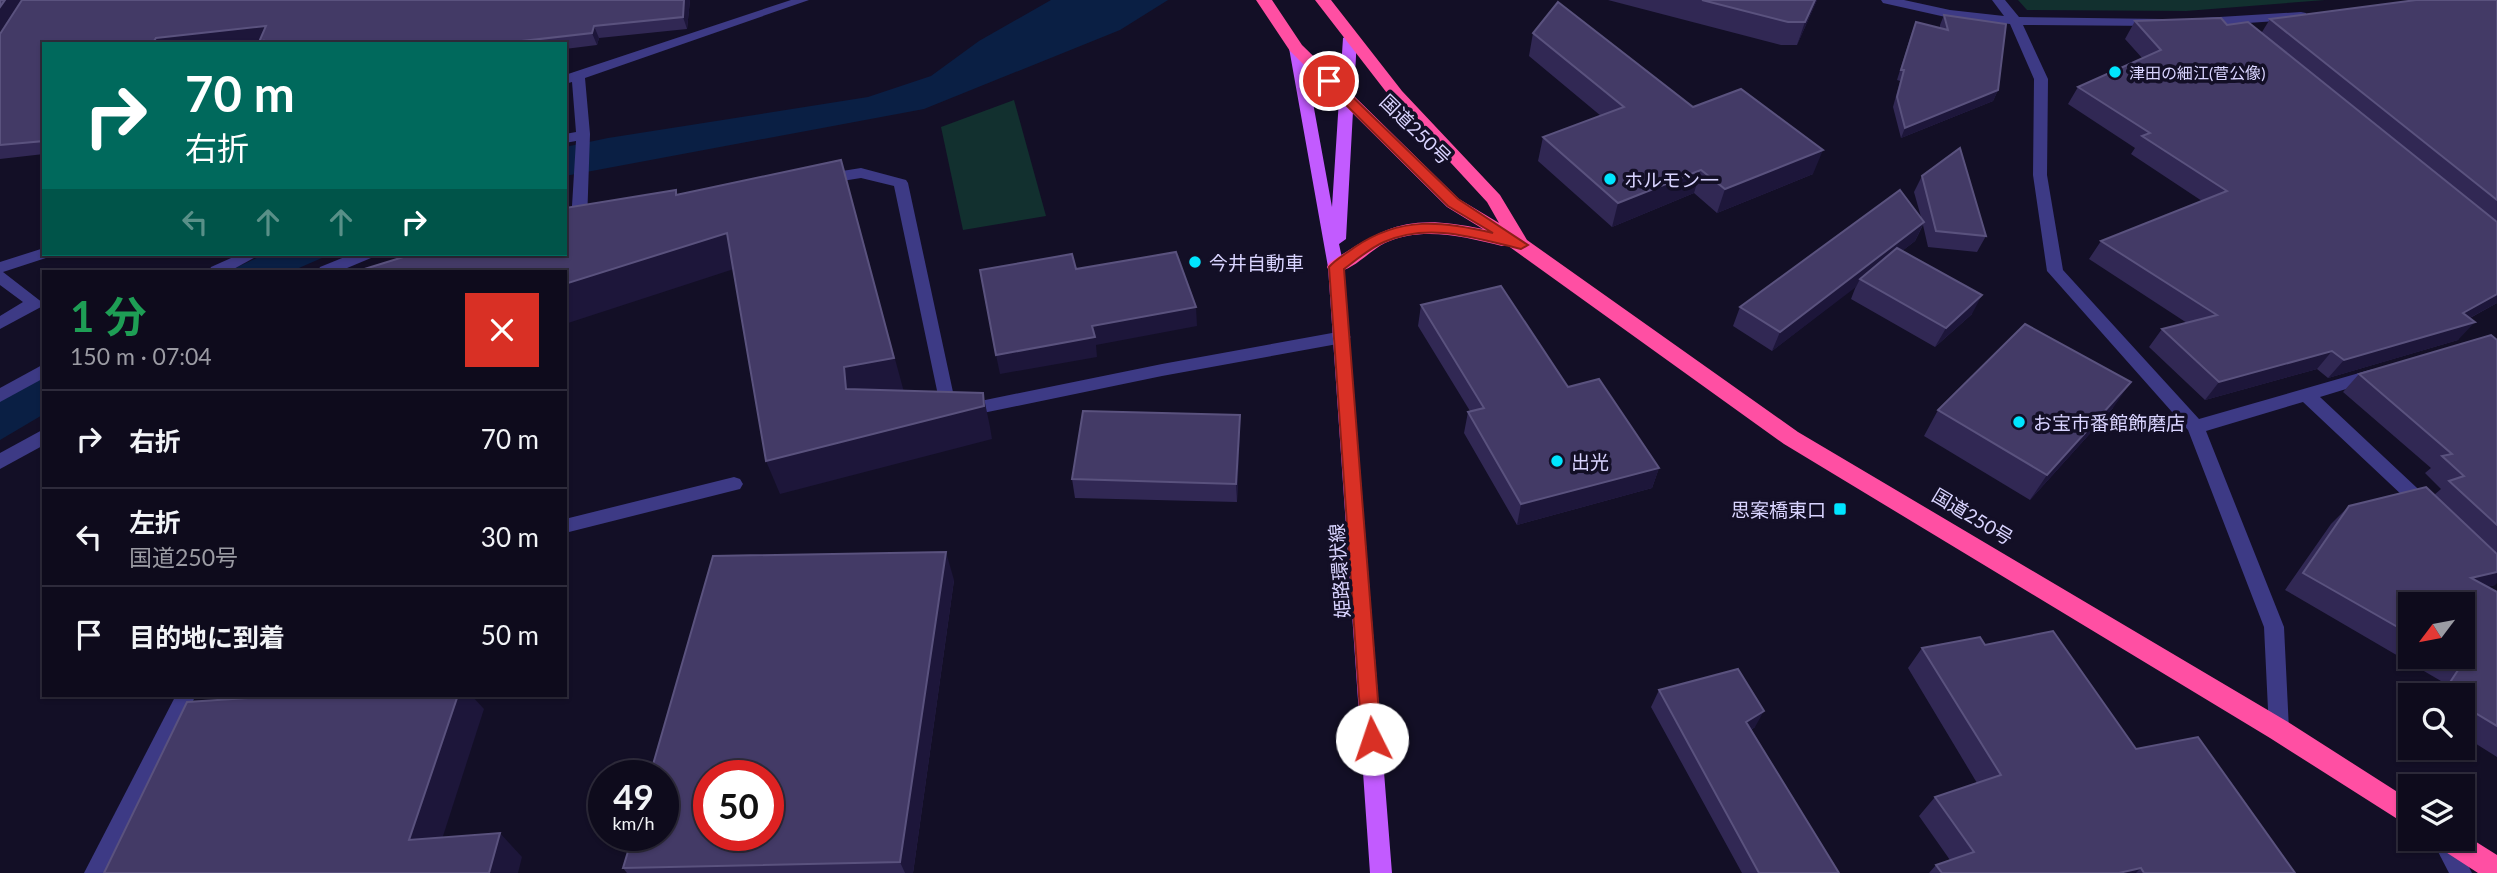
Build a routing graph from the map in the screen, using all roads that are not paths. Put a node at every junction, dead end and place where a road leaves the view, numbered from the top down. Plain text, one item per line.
1 (803, 0) edge
2 (1264, 0) edge
3 (1323, 0) edge
4 (1887, 0) edge
5 (1998, 0) edge
6 (2319, 15) edge
7 (2015, 21) junction
8 (1350, 38) junction
9 (1296, 48) junction
10 (571, 78) edge
11 (1346, 97) junction
12 (583, 134) junction
13 (567, 138) edge
14 (808, 182) edge
15 (579, 223) edge
16 (1521, 245) junction
17 (42, 254) edge
18 (249, 256) edge
19 (361, 256) edge
20 (1336, 267) junction
21 (0, 268) edge
22 (219, 270) edge
23 (328, 270) edge
24 (0, 277) edge
25 (0, 323) edge
26 (1343, 337) junction
27 (2396, 368) edge
28 (42, 371) edge
29 (2307, 395) junction
30 (0, 396) edge
31 (2196, 427) junction
32 (42, 437) edge
33 (0, 462) edge
34 (734, 484) dead end
35 (2437, 518) edge
36 (567, 526) edge
37 (185, 697) edge
38 (2279, 730) junction
39 (2398, 806) edge
40 (2450, 851) edge
41 (2466, 851) edge
42 (2497, 870) edge
43 (95, 873) edge
44 (1381, 873) edge
45 (2461, 873) edge

1 - 10 street
2 - 9 highway, 国道250号
3 - 8 highway, 国道250号
4 - 7 street
5 - 7 street
6 - 7 street
7 - 31 street
8 - 11 main road, 姫路環状線
8 - 16 highway, 国道250号
9 - 11 highway, 国道250号
9 - 20 main road, 姫路環状線
10 - 12 street
11 - 16 highway, 国道250号
11 - 20 main road, 姫路環状線
12 - 13 street
12 - 15 street
14 - 26 street
16 - 20 highway
16 - 38 highway, 国道250号
17 - 21 street
18 - 22 street
19 - 23 street
20 - 26 main road, 姫路環状線
24 - 25 street
26 - 44 main road, 姫路環状線
27 - 29 street
28 - 30 street
29 - 31 street
29 - 35 street
31 - 38 street
32 - 33 street
34 - 36 street
37 - 43 street
38 - 39 highway, 国道250号
40 - 45 street
41 - 42 highway

